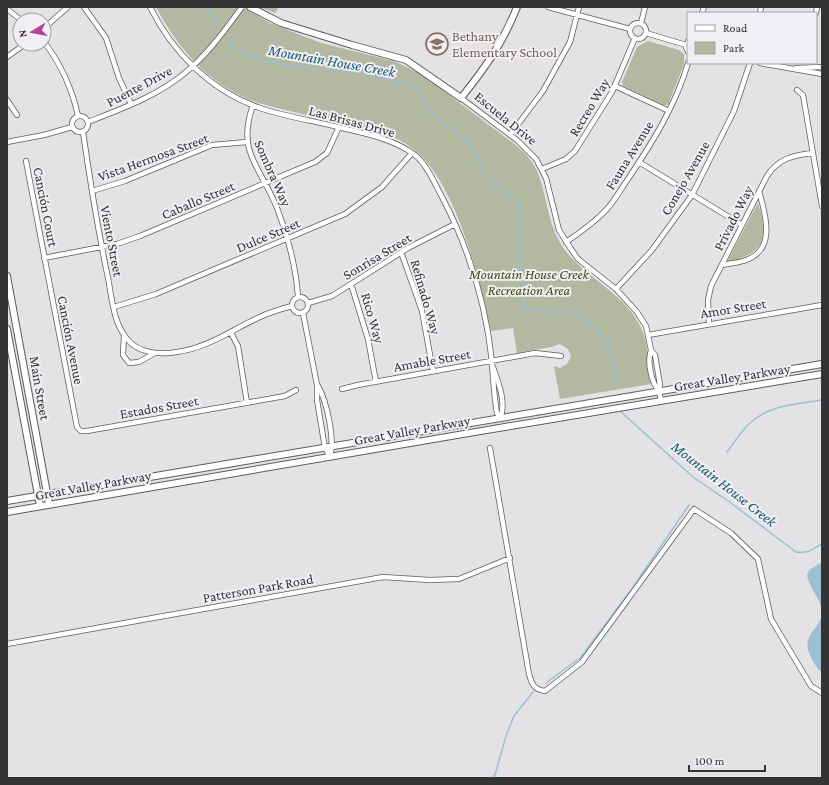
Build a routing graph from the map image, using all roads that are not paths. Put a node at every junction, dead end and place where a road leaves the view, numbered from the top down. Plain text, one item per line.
1 (68, 7) edge
2 (84, 7) edge
3 (150, 7) edge
4 (242, 7) edge
5 (250, 7) edge
6 (517, 7) edge
7 (548, 7) edge
8 (579, 7) edge
9 (645, 7) edge
10 (577, 15) junction
11 (52, 21) edge
12 (641, 23) junction
13 (630, 29) junction
14 (646, 33) junction
15 (635, 38) junction
16 (687, 43) edge
17 (50, 52) edge
18 (688, 64) edge
19 (750, 64) edge
20 (766, 64) edge
21 (192, 67) junction
22 (822, 67) edge
23 (790, 68) junction
24 (822, 74) edge
25 (615, 86) junction
26 (798, 90) dead end
27 (461, 98) junction
28 (7, 100) edge
29 (131, 104) junction
30 (253, 105) junction
31 (669, 112) junction
32 (17, 116) dead end
33 (78, 116) junction
34 (88, 122) junction
35 (72, 127) junction
36 (339, 127) junction
37 (82, 132) junction
38 (510, 135) junction
39 (7, 142) edge
40 (247, 142) junction
41 (412, 153) junction
42 (813, 153) junction
43 (26, 161) dead end
44 (639, 162) junction
45 (542, 169) junction
46 (266, 183) junction
47 (92, 190) junction
48 (759, 190) junction
49 (692, 195) junction
50 (822, 206) edge
51 (455, 224) junction
52 (742, 225) junction
53 (288, 239) junction
54 (566, 242) junction
55 (101, 247) junction
56 (401, 252) junction
57 (44, 258) junction
58 (722, 265) junction
59 (7, 276) edge
60 (351, 284) junction
61 (616, 289) junction
62 (298, 297) junction
63 (308, 303) junction
64 (822, 305) edge
65 (292, 306) junction
66 (114, 307) junction
67 (303, 313) junction
68 (709, 323) junction
69 (7, 329) edge
70 (231, 333) junction
71 (124, 335) junction
72 (648, 335) junction
73 (155, 353) junction
74 (561, 356) dead end
75 (492, 361) junction
76 (822, 364) edge
77 (433, 371) junction
78 (822, 374) edge
79 (376, 382) junction
80 (317, 385) junction
81 (296, 390) dead end
82 (342, 390) dead end
83 (659, 391) junction
84 (661, 400) junction
85 (247, 403) junction
86 (500, 418) junction
87 (77, 427) joint
88 (491, 428) junction
89 (333, 447) junction
90 (325, 448) junction
91 (490, 448) dead end
92 (330, 457) junction
93 (48, 494) junction
94 (38, 496) junction
95 (7, 501) edge
96 (49, 504) junction
97 (40, 506) junction
98 (7, 512) edge
99 (510, 558) junction
100 (7, 644) edge
101 (822, 693) edge

1 - 11 street
2 - 29 street
3 - 21 street, Las Brisas Drive
4 - 21 street, Puente Drive
5 - 27 main road, Escuela Drive
6 - 27 main road
7 - 10 street
8 - 10 street
9 - 12 street
10 - 13 street
10 - 38 street
12 - 13 street
12 - 14 street
13 - 15 street
14 - 15 street
14 - 16 street
15 - 25 street, Recreo Way
17 - 33 street
18 - 31 street, Fauna Avenue
19 - 49 street, Conejo Avenue
20 - 23 street
21 - 29 street, Puente Drive
21 - 30 street, Las Brisas Drive
22 - 23 street
23 - 24 street
25 - 31 street
25 - 45 street, Recreo Way
26 - 42 street
27 - 38 street, Escuela Drive
28 - 32 street
29 - 34 street, Puente Drive
30 - 36 street, Las Brisas Drive
30 - 40 street, Sombra Way
31 - 44 street, Fauna Avenue
33 - 34 street
33 - 35 street
34 - 37 street
35 - 37 street
35 - 39 street
36 - 41 street, Las Brisas Drive
36 - 46 street, Caballo Street
37 - 47 street, Viento Street
38 - 45 street, Escuela Drive
40 - 46 street, Sombra Way
40 - 47 street, Vista Hermosa Street
41 - 51 street, Las Brisas Drive
41 - 53 street, Dulce Street
42 - 48 street, Privado Way
42 - 50 street
43 - 57 street, Canción Court
44 - 49 street
44 - 54 street, Fauna Avenue
45 - 54 street, Escuela Drive
46 - 53 street, Sombra Way
46 - 55 street, Caballo Street
47 - 55 street, Viento Street
48 - 52 street, Privado Way
48 - 58 street
49 - 52 street
49 - 61 street, Conejo Avenue
51 - 56 street, Sonrisa Street
51 - 75 street, Las Brisas Drive
52 - 58 street, Privado Way
53 - 62 street, Sombra Way
53 - 66 street, Dulce Street
54 - 61 street, Escuela Drive
55 - 57 street, Caballo Street
55 - 66 street, Viento Street
56 - 60 street, Sonrisa Street
56 - 77 street, Refinado Way
57 - 87 street, Canción Avenue
58 - 68 street, Privado Way
59 - 93 main road, Main Street
60 - 63 street, Sonrisa Street
60 - 79 street, Rico Way
61 - 72 street, Escuela Drive
62 - 63 street
62 - 65 street
63 - 67 street
64 - 68 street, Amor Street
65 - 67 street
65 - 70 street
66 - 71 street, Viento Street
67 - 80 street
68 - 72 street, Amor Street
69 - 94 main road, Main Street
70 - 73 street
70 - 85 street
71 - 73 street, Viento Street
71 - 73 street
72 - 83 street, Escuela Drive
74 - 75 street, Amable Street
75 - 77 street, Amable Street
75 - 86 street, Las Brisas Drive
76 - 83 main road, Great Valley Parkway
77 - 79 street, Amable Street
78 - 84 main road, Great Valley Parkway
79 - 82 street, Amable Street
80 - 89 street
80 - 90 street
81 - 85 street, Estados Street
83 - 84 street, Escuela Drive
83 - 86 main road, Great Valley Parkway
84 - 88 main road, Great Valley Parkway
85 - 87 street, Estados Street
86 - 88 main road
86 - 89 main road, Great Valley Parkway
88 - 92 main road, Great Valley Parkway
89 - 90 main road, Great Valley Parkway
89 - 92 street
90 - 92 street
90 - 93 main road, Great Valley Parkway
91 - 99 street
92 - 96 main road, Great Valley Parkway
93 - 94 main road, Great Valley Parkway
93 - 96 main road, Main Street
94 - 95 main road, Great Valley Parkway
94 - 97 main road, Main Street
96 - 97 main road, Great Valley Parkway
97 - 98 main road, Great Valley Parkway
99 - 100 street, Patterson Park Road
99 - 101 street

